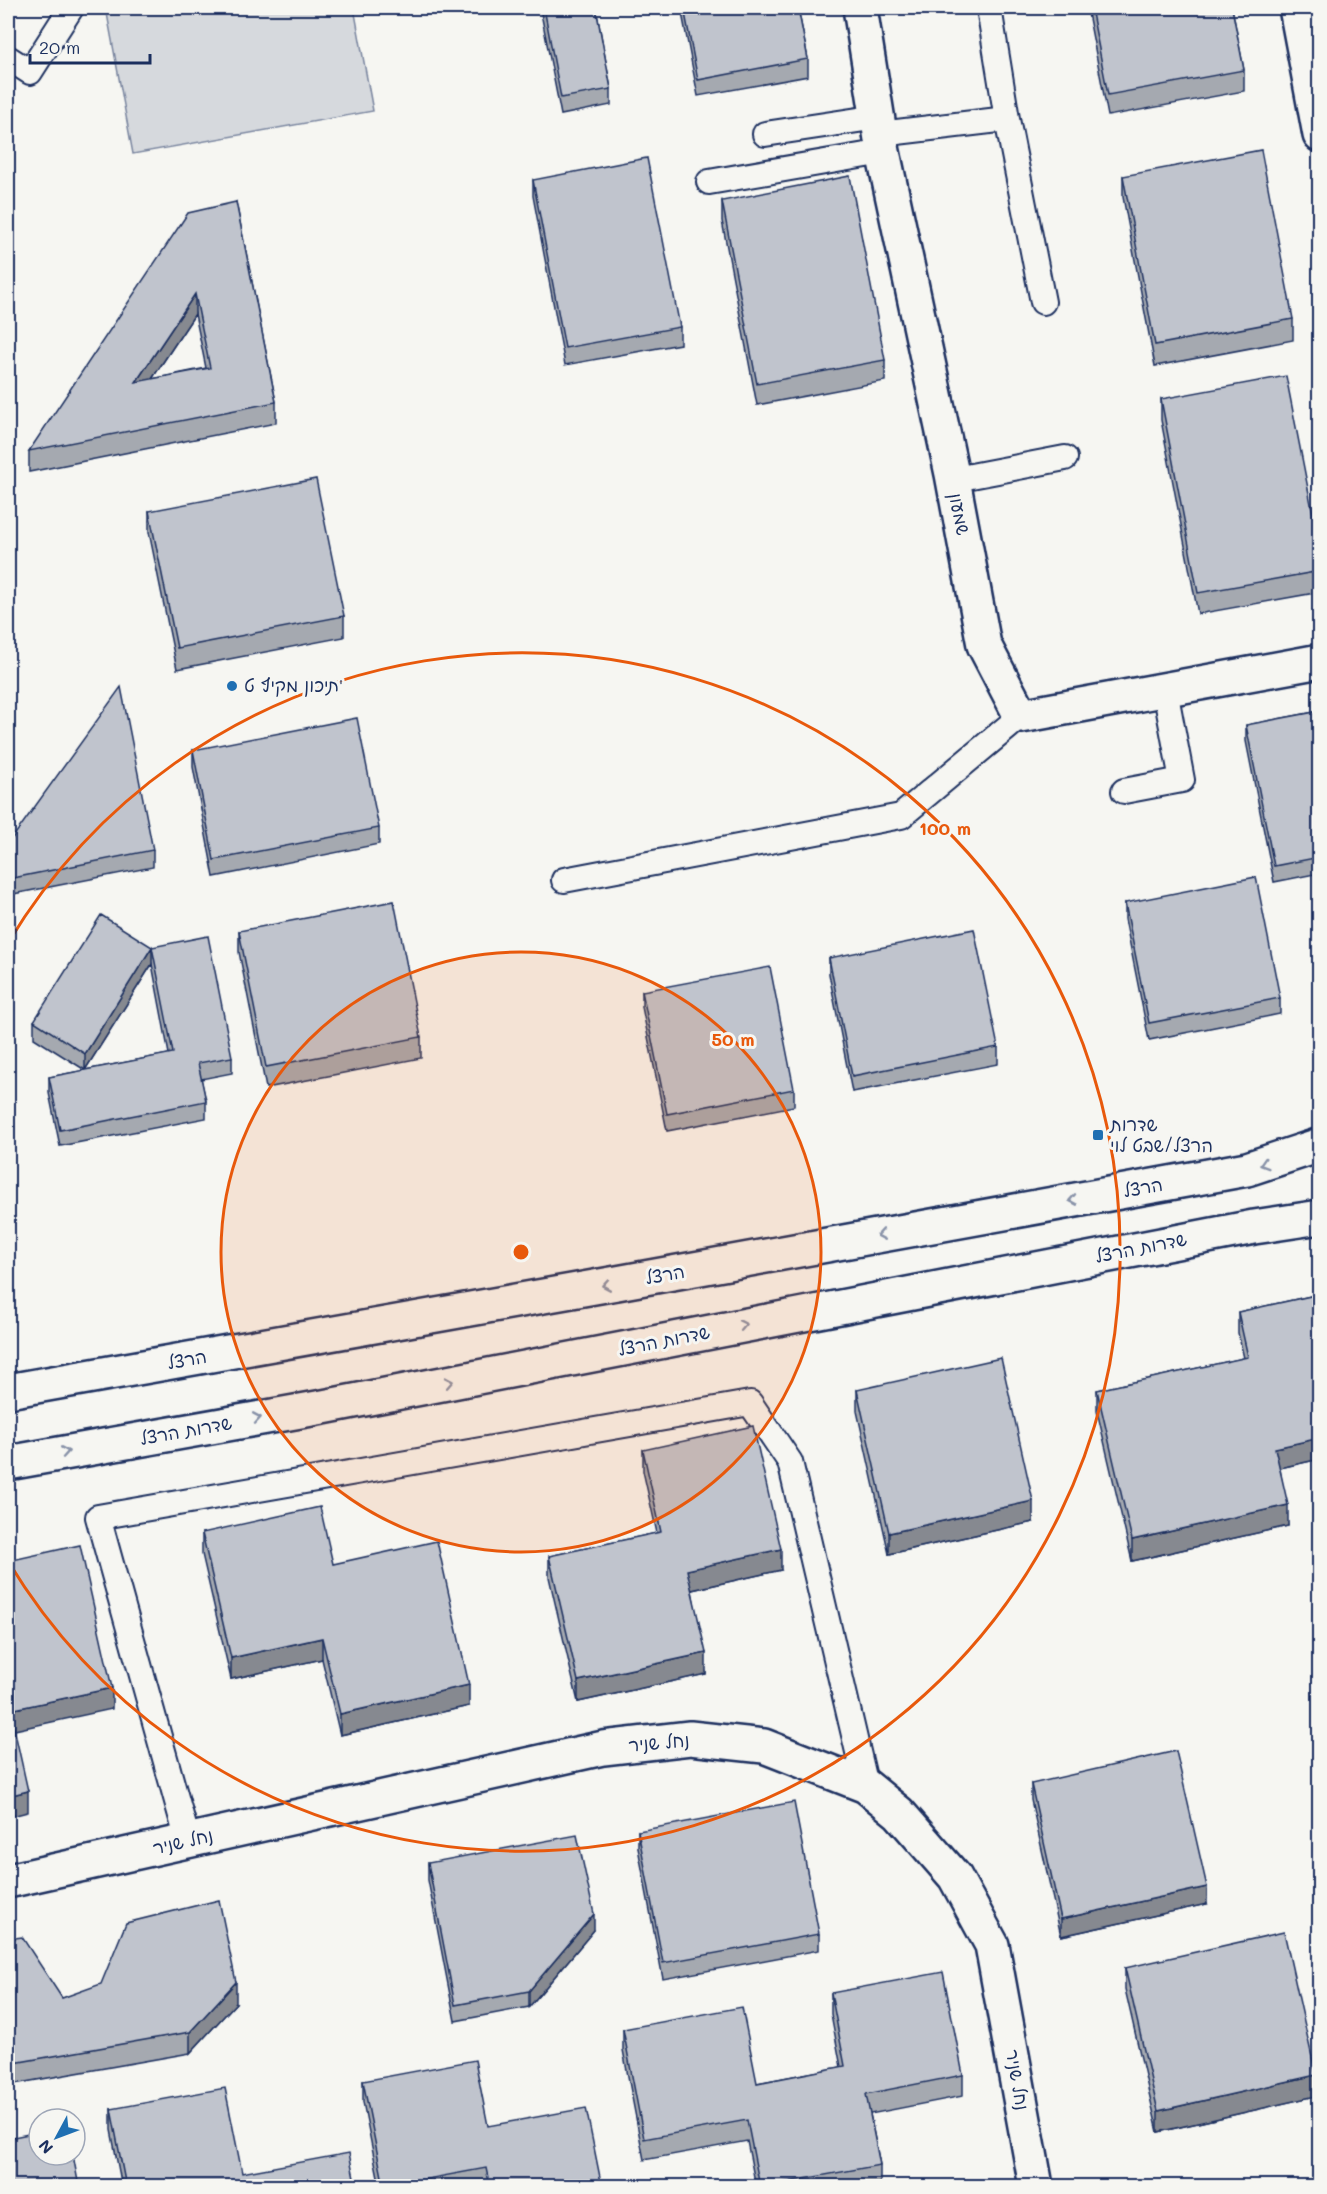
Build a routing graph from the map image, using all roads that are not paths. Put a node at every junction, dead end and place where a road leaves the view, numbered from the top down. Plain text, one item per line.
1 (70, 8) edge
2 (860, 8) edge
3 (989, 8) edge
4 (1296, 8) edge
5 (8, 58) edge
6 (1007, 119) junction
7 (765, 134) dead end
8 (880, 134) junction
9 (1320, 135) edge
10 (710, 182) dead end
11 (1043, 302) dead end
12 (1065, 458) dead end
13 (952, 474) junction
14 (1320, 661) edge
15 (1165, 690) junction
16 (1022, 716) junction
17 (1124, 791) dead end
18 (564, 880) dead end
19 (1320, 1145) edge
20 (1320, 1217) edge
21 (8, 1391) edge
22 (8, 1462) edge
23 (866, 1786) junction
24 (188, 1841) junction
25 (8, 1881) edge
26 (1036, 2187) edge

1 - 5 lane
2 - 8 main road, שמעון
3 - 6 lane
4 - 9 main road
6 - 8 lane
6 - 11 lane
7 - 8 lane
8 - 10 lane
8 - 13 main road, שמעון
12 - 13 lane
13 - 16 main road, שמעון
14 - 15 main road
15 - 16 main road
15 - 17 lane
16 - 18 lane
19 -> 21 main road, הרצל
22 -> 20 main road, שדרות הרצל
23 - 24 main road, נחל שניר
23 - 24 lane
23 - 26 main road, נחל שניר
24 - 25 main road, נחל שניר

